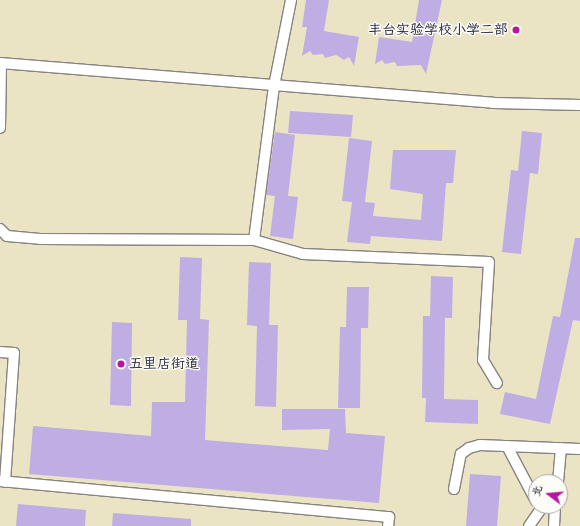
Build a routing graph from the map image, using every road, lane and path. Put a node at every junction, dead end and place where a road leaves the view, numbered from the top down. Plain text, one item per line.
1 (290, 0) edge
2 (1, 63) edge
3 (274, 86) junction
4 (580, 105) edge
5 (0, 128) edge
6 (0, 228) edge
7 (254, 240) junction
8 (0, 352) edge
9 (496, 383) dead end
10 (507, 446) junction
11 (561, 448) junction
12 (580, 449) edge
13 (559, 474) edge
14 (3, 482) edge
15 (528, 486) edge
16 (454, 489) dead end
17 (537, 514) edge
18 (555, 514) edge
19 (388, 526) edge
20 (529, 526) edge
21 (554, 526) edge

1 - 3 street
2 - 3 street
2 - 5 street
3 - 4 street
3 - 7 street
6 - 7 street
7 - 9 street
8 - 14 street
10 - 11 street
10 - 15 street
10 - 16 street
11 - 12 street
11 - 13 street
14 - 19 street
17 - 20 street
18 - 21 street

